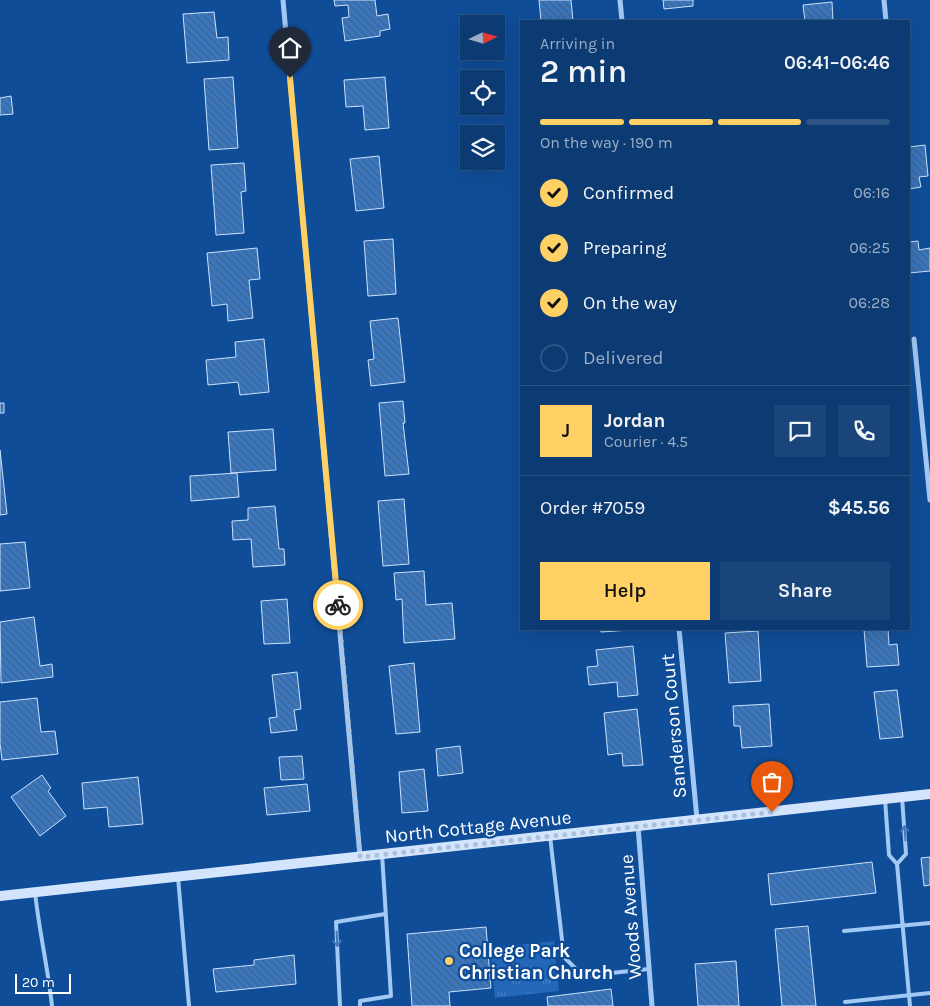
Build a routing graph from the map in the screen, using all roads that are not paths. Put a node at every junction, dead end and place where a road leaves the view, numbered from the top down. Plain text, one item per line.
1 (283, 0) edge
2 (620, 0) edge
3 (884, 0) edge
4 (622, 20) edge
5 (886, 20) edge
6 (914, 339) dead end
7 (930, 500) edge
8 (679, 630) edge
9 (930, 794) edge
10 (902, 798) junction
11 (885, 800) junction
12 (697, 820) junction
13 (638, 826) junction
14 (550, 836) junction
15 (382, 854) junction
16 (360, 857) junction
17 (897, 864) junction
18 (178, 877) junction
19 (35, 892) junction
20 (0, 896) edge
21 (385, 914) junction
22 (930, 923) edge
23 (903, 925) junction
24 (844, 930) dead end
25 (649, 968) junction
26 (930, 994) edge
27 (910, 996) junction
28 (845, 1002) dead end
29 (52, 1006) edge
30 (189, 1006) edge
31 (340, 1006) edge
32 (360, 1006) edge
33 (652, 1006) edge
34 (910, 1006) edge

1 - 16 street
2 - 4 street
3 - 5 street
6 - 7 street
8 - 12 street, Sanderson Court
9 - 10 street, North Cottage Avenue
10 - 11 street, North Cottage Avenue
17 -> 10 lane
11 - 12 street, North Cottage Avenue
11 - 17 lane
12 - 13 street, North Cottage Avenue
13 - 14 street, North Cottage Avenue
13 - 25 street, Woods Avenue
14 - 15 street, North Cottage Avenue
14 - 25 lane
15 - 16 street, North Cottage Avenue
15 - 21 lane
16 - 18 street, North Cottage Avenue
17 - 23 lane
18 - 19 street, North Cottage Avenue
18 - 30 lane
19 - 20 street, North Cottage Avenue
19 - 29 lane
21 -> 31 lane
21 - 32 lane
22 - 23 lane
23 - 24 lane
23 - 27 lane
25 - 33 street, Woods Avenue
26 - 27 lane
27 - 28 lane
27 - 34 lane

